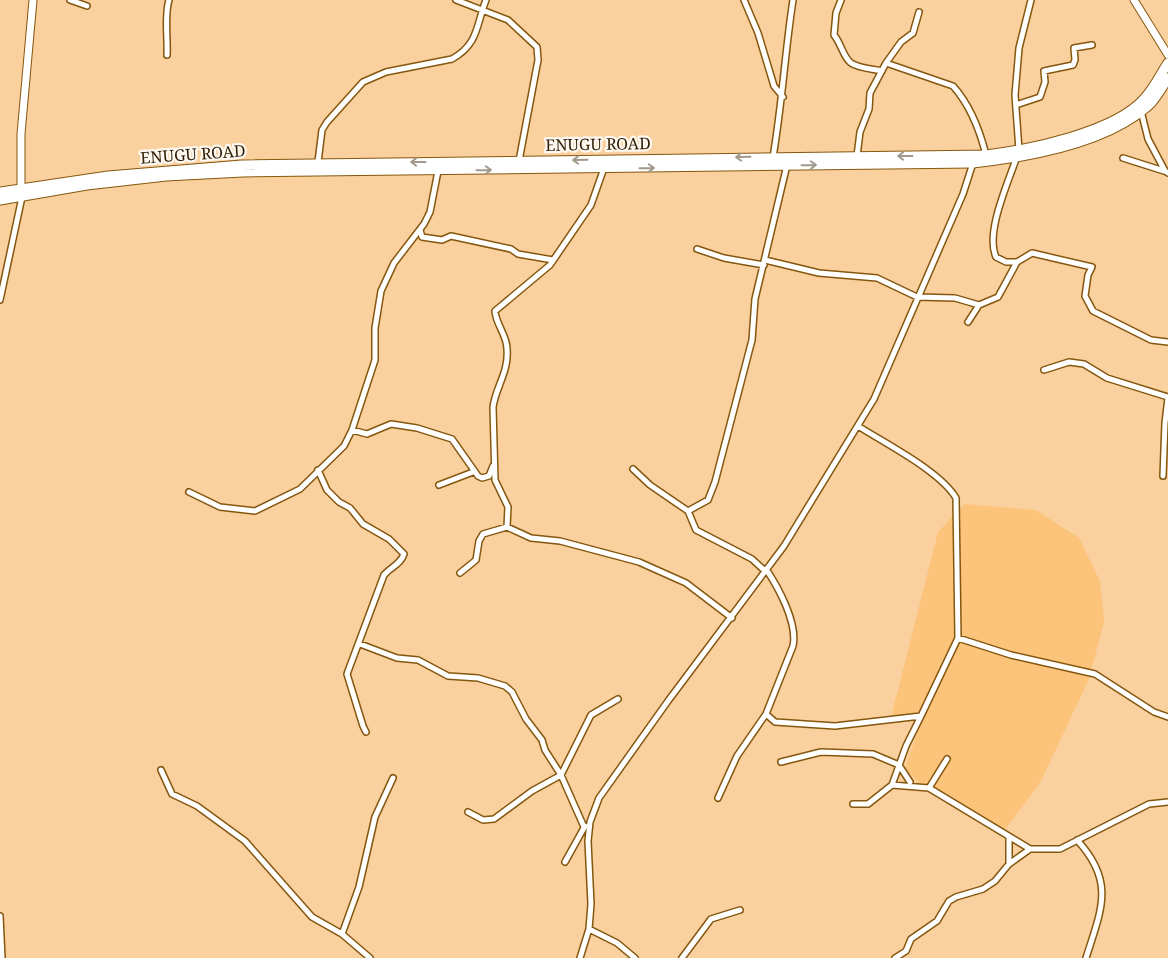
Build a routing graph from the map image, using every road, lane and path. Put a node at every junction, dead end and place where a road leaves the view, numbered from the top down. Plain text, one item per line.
1 (32, 0) edge
2 (70, 0) edge
3 (169, 0) edge
4 (456, 0) edge
5 (486, 0) edge
6 (744, 0) edge
7 (794, 0) edge
8 (841, 0) edge
9 (1030, 0) edge
10 (1134, 0) edge
11 (86, 6) dead end
12 (482, 8) junction
13 (919, 12) dead end
14 (1092, 45) dead end
15 (167, 55) dead end
16 (1168, 55) edge
17 (886, 63) junction
18 (1168, 63) edge
19 (882, 71) junction
20 (1168, 78) edge
21 (783, 97) junction
22 (1016, 105) junction
23 (1141, 111) junction
24 (1017, 154) junction
25 (986, 155) junction
26 (857, 156) junction
27 (773, 157) junction
28 (1124, 158) dead end
29 (519, 160) junction
30 (318, 162) junction
31 (973, 163) junction
32 (787, 165) junction
33 (604, 168) junction
34 (438, 171) junction
35 (1166, 172) edge
36 (0, 192) edge
37 (21, 193) junction
38 (0, 200) edge
39 (420, 230) junction
40 (697, 249) dead end
41 (553, 260) junction
42 (1017, 262) junction
43 (764, 263) junction
44 (917, 297) junction
45 (0, 300) edge
46 (979, 305) junction
47 (968, 322) dead end
48 (1168, 342) edge
49 (1044, 370) dead end
50 (1168, 398) edge
51 (1167, 408) edge
52 (858, 426) junction
53 (352, 430) junction
54 (495, 463) junction
55 (633, 469) dead end
56 (318, 470) junction
57 (473, 472) junction
58 (1163, 476) dead end
59 (439, 485) dead end
60 (189, 492) dead end
61 (688, 511) junction
62 (507, 528) junction
63 (766, 570) junction
64 (460, 573) dead end
65 (732, 618) junction
66 (958, 638) junction
67 (360, 644) junction
68 (618, 699) dead end
69 (766, 714) junction
70 (921, 716) junction
71 (1168, 717) edge
72 (366, 732) dead end
73 (947, 759) dead end
74 (781, 762) dead end
75 (899, 765) junction
76 (161, 770) dead end
77 (561, 775) junction
78 (392, 778) dead end
79 (910, 782) dead end
80 (892, 785) junction
81 (928, 788) junction
82 (718, 798) dead end
83 (1168, 802) edge
84 (853, 804) dead end
85 (468, 812) dead end
86 (590, 822) junction
87 (584, 827) junction
88 (1009, 837) junction
89 (1077, 840) junction
90 (1030, 848) junction
91 (565, 862) dead end
92 (1009, 864) junction
93 (740, 910) dead end
94 (0, 916) edge
95 (589, 929) junction
96 (342, 934) junction
97 (360, 951) junction
98 (2, 958) edge
99 (358, 958) edge
100 (370, 958) edge
101 (580, 958) edge
102 (635, 958) edge
103 (682, 958) edge
104 (895, 958) edge
105 (1086, 958) edge

1 - 37 street
2 - 11 street
3 - 15 street
4 - 12 street
5 - 12 street
6 - 21 street
7 - 21 street
8 - 19 street
9 - 22 street
10 - 16 street
12 - 29 street
12 - 30 street
13 - 17 street
14 - 22 street
17 - 19 street
17 - 25 street
18 - 24 main road, ENUGU ROAD
19 - 26 street
20 - 23 main road
21 - 27 street
22 - 24 street
23 - 24 main road
23 - 35 street
24 - 25 main road, ENUGU ROAD
24 - 31 main road
24 - 42 street
25 -> 26 main road, ENUGU ROAD
26 - 27 main road, ENUGU ROAD
27 -> 29 main road, ENUGU ROAD
28 - 35 street
29 -> 30 main road, ENUGU ROAD
30 - 37 main road, ENUGU ROAD
32 -> 31 main road
31 - 44 street
33 -> 32 main road
32 - 43 street
34 -> 33 main road
33 - 41 street
34 - 37 main road
34 - 39 street
36 - 37 main road, ENUGU ROAD
37 - 38 main road
37 - 45 street
39 - 41 street
39 - 53 street
40 - 43 street
41 - 54 street
42 - 46 street
42 - 48 street
43 - 44 street
43 - 61 street
44 - 46 street
44 - 52 street
46 - 47 street
49 - 50 street
50 - 51 street
51 - 58 street
52 - 63 street
52 - 66 street
53 - 56 street
53 - 57 street
54 - 57 street
54 - 62 street
55 - 61 street
56 - 60 street
56 - 67 street
57 - 59 street
61 - 63 street
62 - 64 street
62 - 65 street
63 - 65 street
63 - 69 street
65 - 86 street
66 - 70 street
66 - 71 street
67 - 72 street
67 - 77 street
68 - 77 street
69 - 70 street
69 - 82 street
70 - 75 street
73 - 81 street
74 - 75 street
75 - 79 street
75 - 80 street
76 - 96 street
77 - 85 street
77 - 87 street
78 - 96 street
80 - 81 street
80 - 84 street
81 - 88 street
83 - 89 street
86 - 87 street
86 - 95 street
87 - 91 street
88 - 90 street
88 - 92 street
89 - 90 street
89 - 105 street
90 - 92 street
92 - 104 street
93 - 103 street
94 - 98 street
95 - 101 street
95 - 102 street
96 - 97 street
97 - 99 street
97 - 100 street

